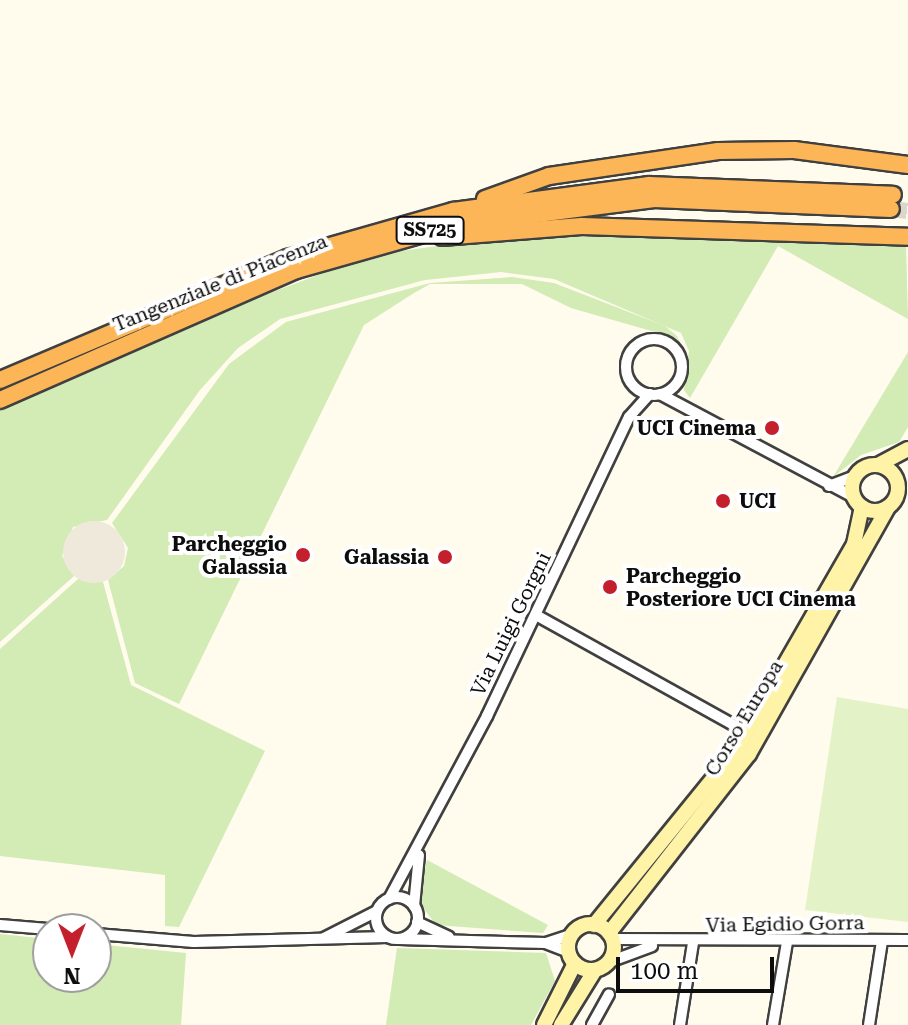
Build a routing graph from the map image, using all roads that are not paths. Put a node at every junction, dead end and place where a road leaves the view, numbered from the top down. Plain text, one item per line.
1 (908, 165) edge
2 (453, 211) junction
3 (908, 237) edge
4 (349, 252) junction
5 (0, 380) edge
6 (633, 385) junction
7 (675, 385) junction
8 (655, 394) junction
9 (0, 400) edge
10 (683, 406) junction
11 (629, 417) junction
12 (908, 449) edge
13 (878, 465) junction
14 (855, 476) junction
15 (908, 476) edge
16 (827, 487) junction
17 (898, 494) junction
18 (858, 502) junction
19 (888, 507) junction
20 (536, 615) junction
21 (746, 732) junction
22 (421, 845) junction
23 (389, 899) junction
24 (414, 906) junction
25 (377, 911) junction
26 (417, 922) junction
27 (0, 925) edge
28 (594, 925) junction
29 (32, 928) edge
30 (573, 934) junction
31 (112, 935) edge
32 (611, 936) junction
33 (387, 937) junction
34 (399, 939) junction
35 (462, 940) junction
36 (908, 940) edge
37 (882, 941) junction
38 (787, 942) junction
39 (306, 943) junction
40 (546, 943) junction
41 (693, 943) junction
42 (662, 944) junction
43 (572, 958) junction
44 (609, 962) junction
45 (595, 970) junction
46 (609, 994) dead end
47 (544, 1025) edge
48 (561, 1025) edge
49 (592, 1025) edge
50 (680, 1025) edge
51 (773, 1025) edge
52 (869, 1025) edge

1 - 2 highway
2 - 4 highway, Tangenziale di Piacenza / SS725
2 - 5 highway, Tangenziale di Piacenza / SS725
3 - 4 highway
4 - 9 highway, Tangenziale di Piacenza / SS725
6 - 7 street
6 - 8 street
6 - 11 street, Via Luigi Gorgni
7 - 8 street
7 - 10 street
8 - 10 street
8 - 11 street, Via Luigi Gorgni
10 - 16 street
11 - 20 street, Via Luigi Gorgni
12 - 13 main road
13 - 14 main road
13 - 17 main road
14 - 16 street
14 - 18 main road
15 - 17 main road
16 - 18 street
17 - 19 main road
18 - 19 main road
18 - 21 main road, Corso Europa
19 - 32 main road, Corso Europa
20 - 21 street
20 - 22 street, Via Luigi Gorgni
21 - 28 main road, Corso Europa
22 - 23 street, Via Luigi Gorgni
22 - 24 street, Via Luigi Gorgni
23 - 24 street
23 - 25 street
24 - 26 street
25 - 33 street
25 - 39 street
26 - 34 street
26 - 35 street
27 - 29 street
28 - 30 main road, Corso Europa
28 - 32 main road
30 - 40 street
30 - 43 main road
31 - 39 street
32 - 42 street, Via Egidio Gorra
32 - 44 main road, Corso Europa
33 - 34 street
33 - 39 street
34 - 35 street
35 - 40 street
36 - 37 street, Via Egidio Gorra
37 - 38 street, Via Egidio Gorra
37 - 52 street
38 - 41 street, Via Egidio Gorra
38 - 51 street
40 - 43 street
41 - 42 street, Via Egidio Gorra
41 - 50 street
42 - 44 street, Via Egidio Gorra
43 - 45 main road
43 - 47 main road
44 - 45 main road
45 - 48 main road
46 - 49 street

